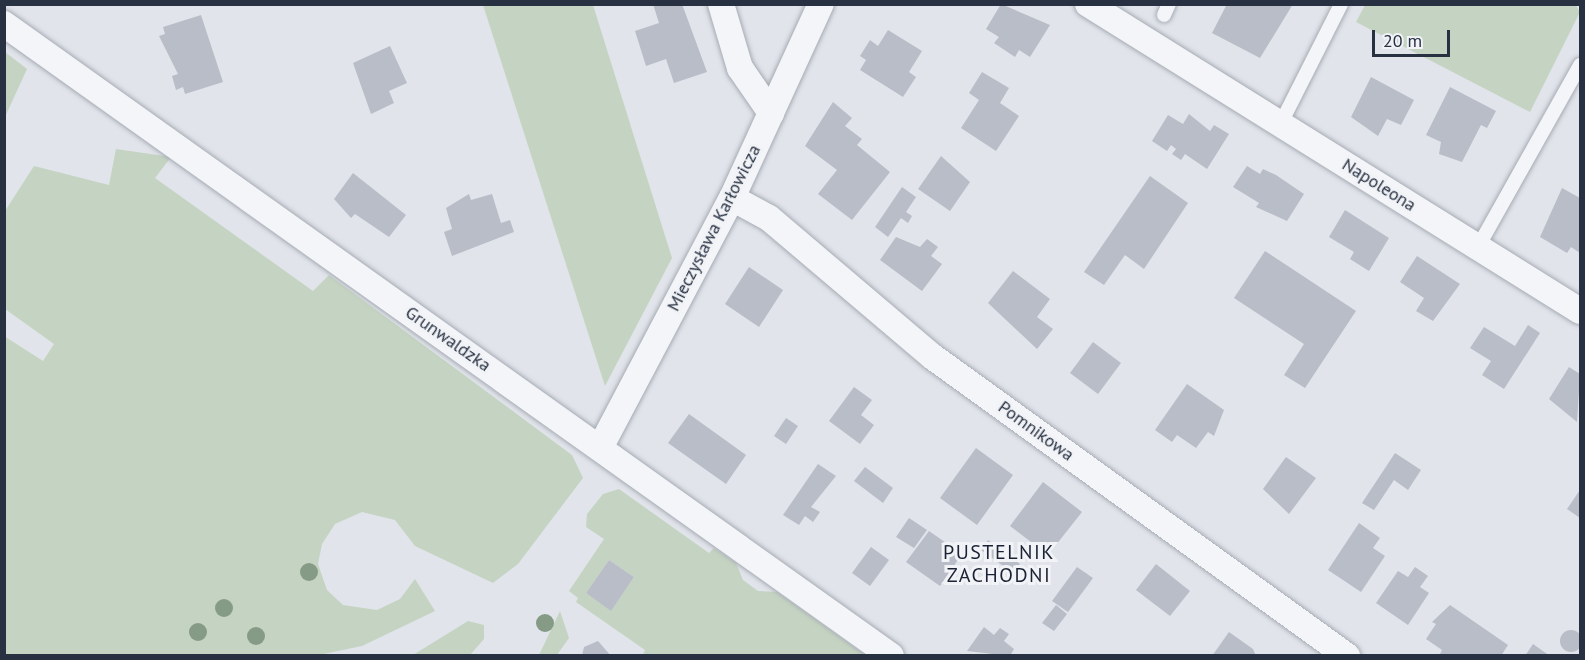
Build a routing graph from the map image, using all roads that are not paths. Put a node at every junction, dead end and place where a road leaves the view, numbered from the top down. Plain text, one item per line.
1 (721, 4) edge
2 (821, 4) edge
3 (1088, 4) edge
4 (1341, 4) edge
5 (6, 21) edge
6 (1581, 65) edge
7 (771, 113) junction
8 (1281, 123) junction
9 (732, 198) junction
10 (1478, 247) junction
11 (1581, 311) edge
12 (600, 448) junction
13 (891, 656) edge
14 (1347, 656) edge

1 - 7 street
2 - 7 street, Mieczysława Karłowicza
3 - 8 street, Napoleona
4 - 8 lane
5 - 12 street, Grunwaldzka
6 - 10 lane
7 - 9 street, Mieczysława Karłowicza
8 - 10 street, Napoleona
9 - 12 street, Mieczysława Karłowicza
9 - 14 street, Pomnikowa
10 - 11 street, Napoleona
12 - 13 street, Grunwaldzka

